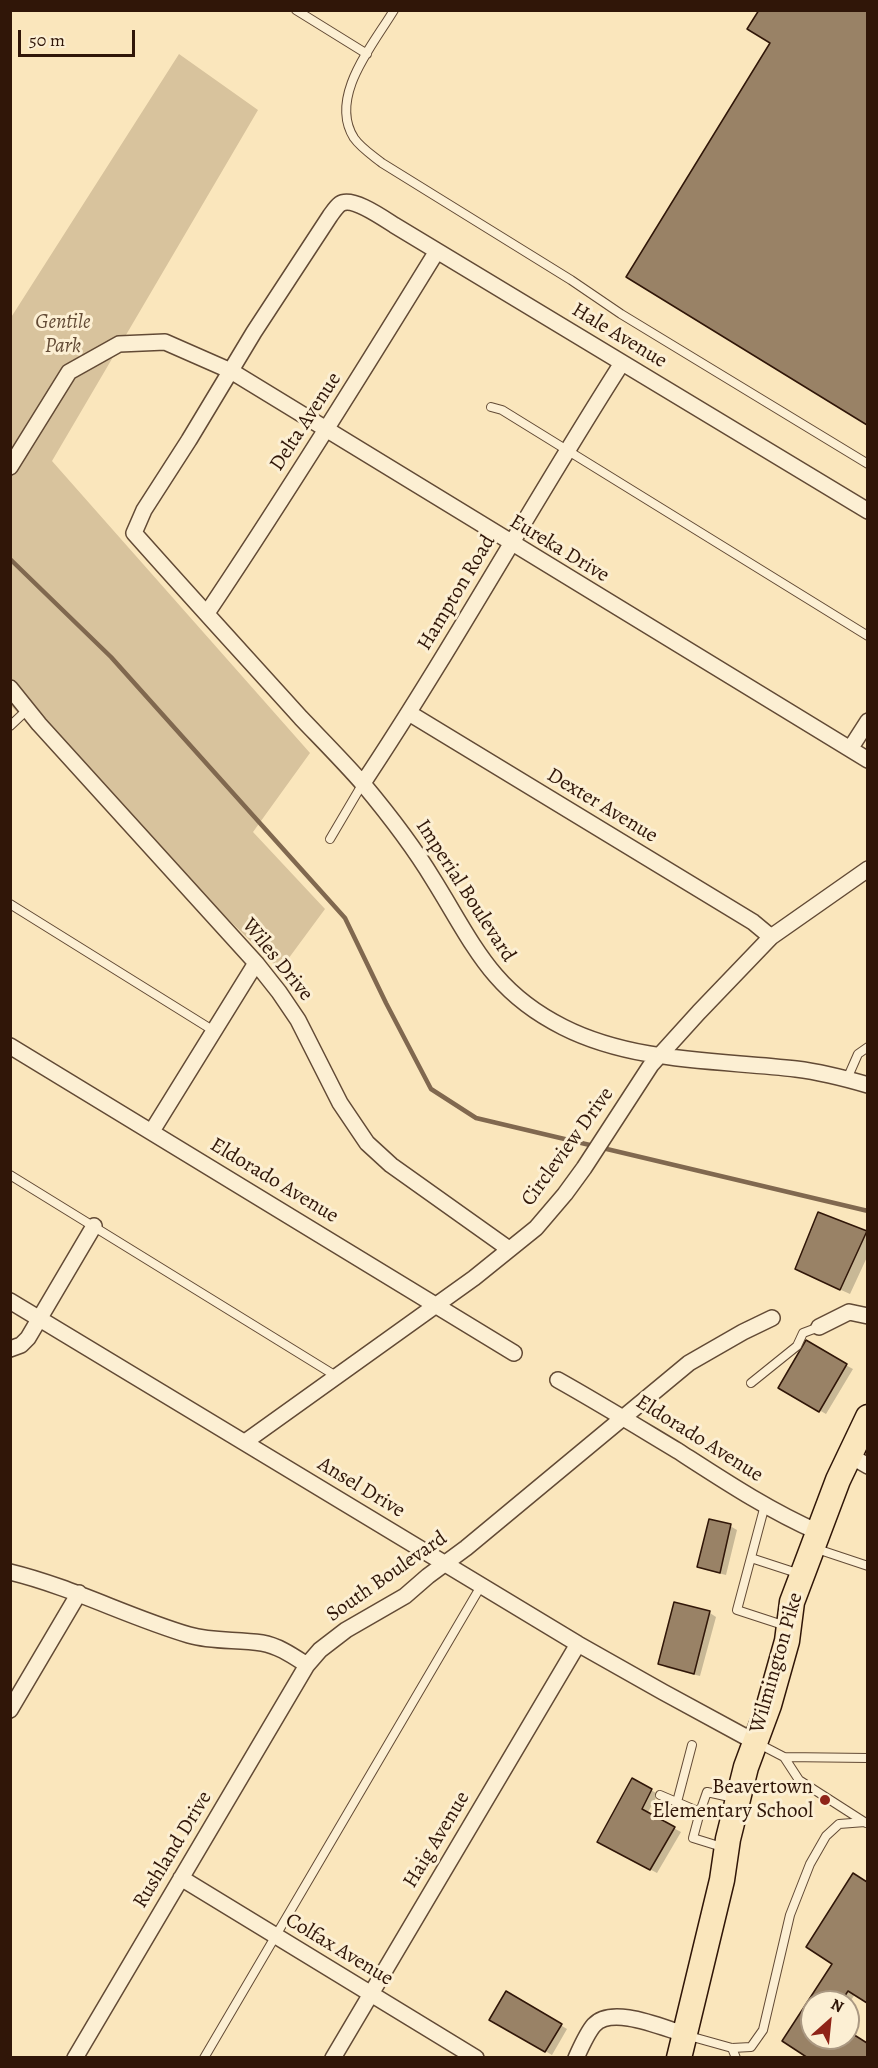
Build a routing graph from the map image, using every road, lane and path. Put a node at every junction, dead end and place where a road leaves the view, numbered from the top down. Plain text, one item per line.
1 (296, 10) edge
2 (394, 10) edge
3 (367, 54) junction
4 (436, 251) junction
5 (622, 363) junction
6 (231, 371) junction
7 (491, 407) dead end
8 (327, 430) junction
9 (568, 450) junction
10 (867, 464) edge
11 (10, 467) edge
12 (867, 512) edge
13 (511, 544) junction
14 (207, 613) junction
15 (867, 636) edge
16 (10, 688) edge
17 (27, 710) junction
18 (410, 713) junction
19 (867, 721) edge
20 (10, 726) edge
21 (850, 749) junction
22 (867, 760) edge
23 (363, 783) junction
24 (330, 839) dead end
25 (867, 869) edge
26 (10, 904) edge
27 (771, 937) junction
28 (256, 963) junction
29 (214, 1031) junction
30 (10, 1046) edge
31 (867, 1047) edge
32 (661, 1055) junction
33 (847, 1079) junction
34 (867, 1085) edge
35 (152, 1131) junction
36 (10, 1175) edge
37 (94, 1226) junction
38 (510, 1249) junction
39 (10, 1301) edge
40 (436, 1305) junction
41 (867, 1316) edge
42 (39, 1318) junction
43 (772, 1318) dead end
44 (819, 1327) joint
45 (10, 1349) edge
46 (514, 1353) dead end
47 (336, 1376) junction
48 (558, 1380) dead end
49 (750, 1383) dead end
50 (867, 1417) edge
51 (625, 1418) junction
52 (245, 1442) junction
53 (858, 1461) edge
54 (765, 1505) junction
55 (815, 1540) junction
56 (751, 1558) junction
57 (445, 1564) junction
58 (867, 1566) edge
59 (10, 1572) edge
60 (803, 1575) junction
61 (481, 1586) junction
62 (79, 1593) junction
63 (789, 1626) junction
64 (578, 1644) junction
65 (307, 1665) junction
66 (10, 1710) edge
67 (755, 1742) junction
68 (692, 1745) dead end
69 (784, 1757) junction
70 (867, 1758) edge
71 (660, 1795) dead end
72 (738, 1799) junction
73 (677, 1802) junction
74 (700, 1812) junction
75 (866, 1823) edge
76 (727, 1848) junction
77 (180, 1878) junction
78 (276, 1937) junction
79 (371, 1992) junction
80 (684, 2034) junction
81 (732, 2048) junction
82 (75, 2058) edge
83 (204, 2058) edge
84 (333, 2058) edge
85 (476, 2058) edge
86 (576, 2058) edge
87 (679, 2058) edge
88 (736, 2058) edge

1 - 3 lane
2 - 3 lane
3 - 10 lane
4 - 5 street, Hale Avenue
4 - 6 street, Hale Avenue
4 - 8 street, Delta Avenue
5 - 9 street, Hampton Road
5 - 12 street, Hale Avenue
6 - 8 street, Eureka Drive
6 - 11 street, Eureka Drive
6 - 14 street, Imperial Boulevard
7 - 9 lane
8 - 13 street, Eureka Drive
8 - 14 street, Delta Avenue
9 - 13 street, Hampton Road
9 - 15 lane
13 - 18 street, Hampton Road
13 - 21 street, Eureka Drive
14 - 23 street, Imperial Boulevard
16 - 17 street, Wiles Drive
17 - 20 lane
17 - 28 street, Wiles Drive
18 - 23 street, Hampton Road
18 - 27 street, Dexter Avenue
19 - 21 street
21 - 22 street, Eureka Drive
23 - 24 lane
23 - 32 street, Imperial Boulevard
25 - 27 street, Circleview Drive
26 - 29 lane
27 - 32 street, Circleview Drive
28 - 29 street
28 - 38 street, Wiles Drive
29 - 35 street
30 - 35 street, Eldorado Avenue
31 - 33 lane
32 - 33 street, Imperial Boulevard
32 - 38 street, Circleview Drive
33 - 34 street, Imperial Boulevard
35 - 40 street, Eldorado Avenue
36 - 37 lane
37 - 42 street
37 - 47 lane
38 - 40 street, Circleview Drive
39 - 42 street, Ansel Drive
40 - 46 street, Eldorado Avenue
40 - 47 street, Circleview Drive
41 - 44 street
42 - 45 street
42 - 52 street, Ansel Drive
43 - 51 street, South Boulevard
44 - 49 lane
47 - 52 street, Circleview Drive
48 - 51 street, Eldorado Avenue
50 - 53 main road, Wilmington Pike
51 - 54 street, Eldorado Avenue
51 - 57 street, South Boulevard
52 - 57 street, Ansel Drive
53 - 55 main road, Wilmington Pike
54 - 55 street, Eldorado Avenue
54 - 56 lane
55 - 58 lane
55 - 60 main road, Wilmington Pike
56 - 60 lane
56 - 63 lane
57 - 61 street, Ansel Drive
57 - 65 street, South Boulevard
59 - 62 street
60 - 63 main road, Wilmington Pike
61 - 64 street, Ansel Drive
61 - 78 lane
62 - 65 street
62 - 66 street
63 - 67 main road, Wilmington Pike
64 - 67 street, Ansel Drive
64 - 79 street, Haig Avenue
65 - 77 street, Rushland Drive
67 - 69 lane
67 - 72 main road, Wilmington Pike
68 - 73 lane
69 - 70 lane
69 - 75 lane
71 - 73 lane
72 - 74 lane
72 - 76 main road, Wilmington Pike
73 - 74 lane
74 - 76 lane
75 - 81 lane
76 - 80 main road, Wilmington Pike
77 - 78 street, Colfax Avenue
77 - 82 street, Rushland Drive
78 - 79 street, Colfax Avenue
78 - 83 lane
79 - 84 street, Haig Avenue
79 - 85 street, Colfax Avenue
80 - 81 lane
80 - 86 street
80 - 87 main road, Wilmington Pike
81 - 88 lane

